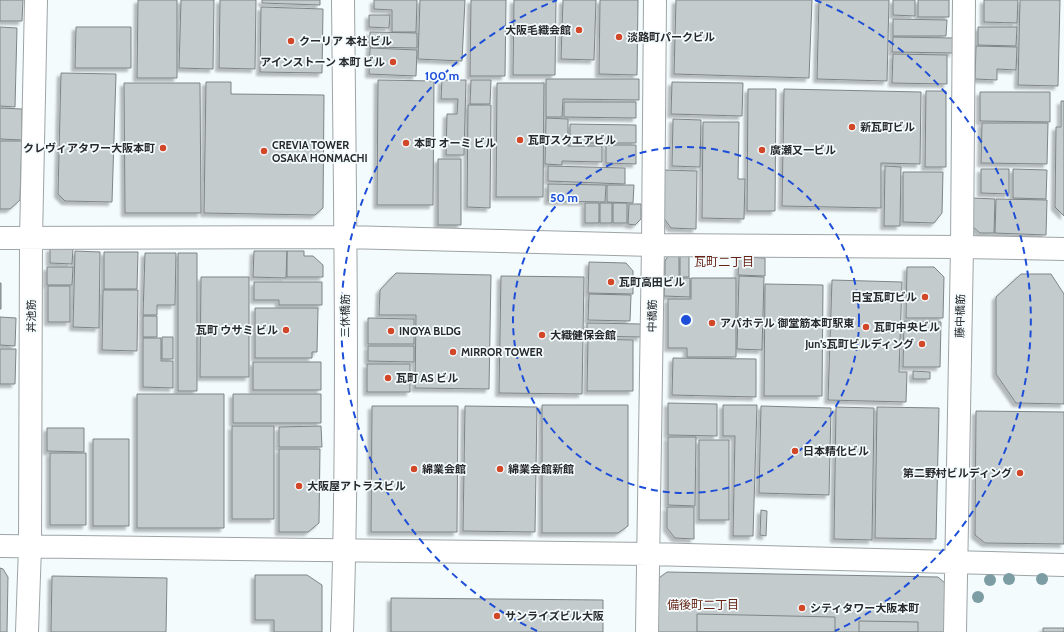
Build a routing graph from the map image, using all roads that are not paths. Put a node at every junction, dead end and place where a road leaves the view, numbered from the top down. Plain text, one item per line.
1 (36, 0) edge
2 (343, 0) edge
3 (655, 0) edge
4 (964, 0) edge
5 (345, 237) junction
6 (0, 238) edge
7 (31, 239) junction
8 (653, 245) junction
9 (962, 247) junction
10 (1064, 249) edge
11 (0, 546) edge
12 (30, 548) junction
13 (345, 550) junction
14 (649, 554) junction
15 (956, 563) junction
16 (1064, 565) edge
17 (26, 632) edge
18 (342, 632) edge
19 (647, 632) edge
20 (955, 632) edge

1 - 7 street, 丼池筋
2 - 5 street, 三休橋筋
3 - 8 street, 中橋筋
4 - 9 street, 藤中橋筋
5 - 7 street
5 - 8 street
5 - 13 street, 三休橋筋
6 - 7 street
7 - 12 street, 丼池筋
8 - 9 street
8 - 14 street, 中橋筋
9 - 10 street
9 - 15 street, 藤中橋筋
11 - 12 street
12 - 13 street
12 - 17 street, 丼池筋
13 - 14 street
13 - 18 street, 三休橋筋
14 - 15 street
14 - 19 street, 中橋筋
15 - 16 street
15 - 20 street, 藤中橋筋

